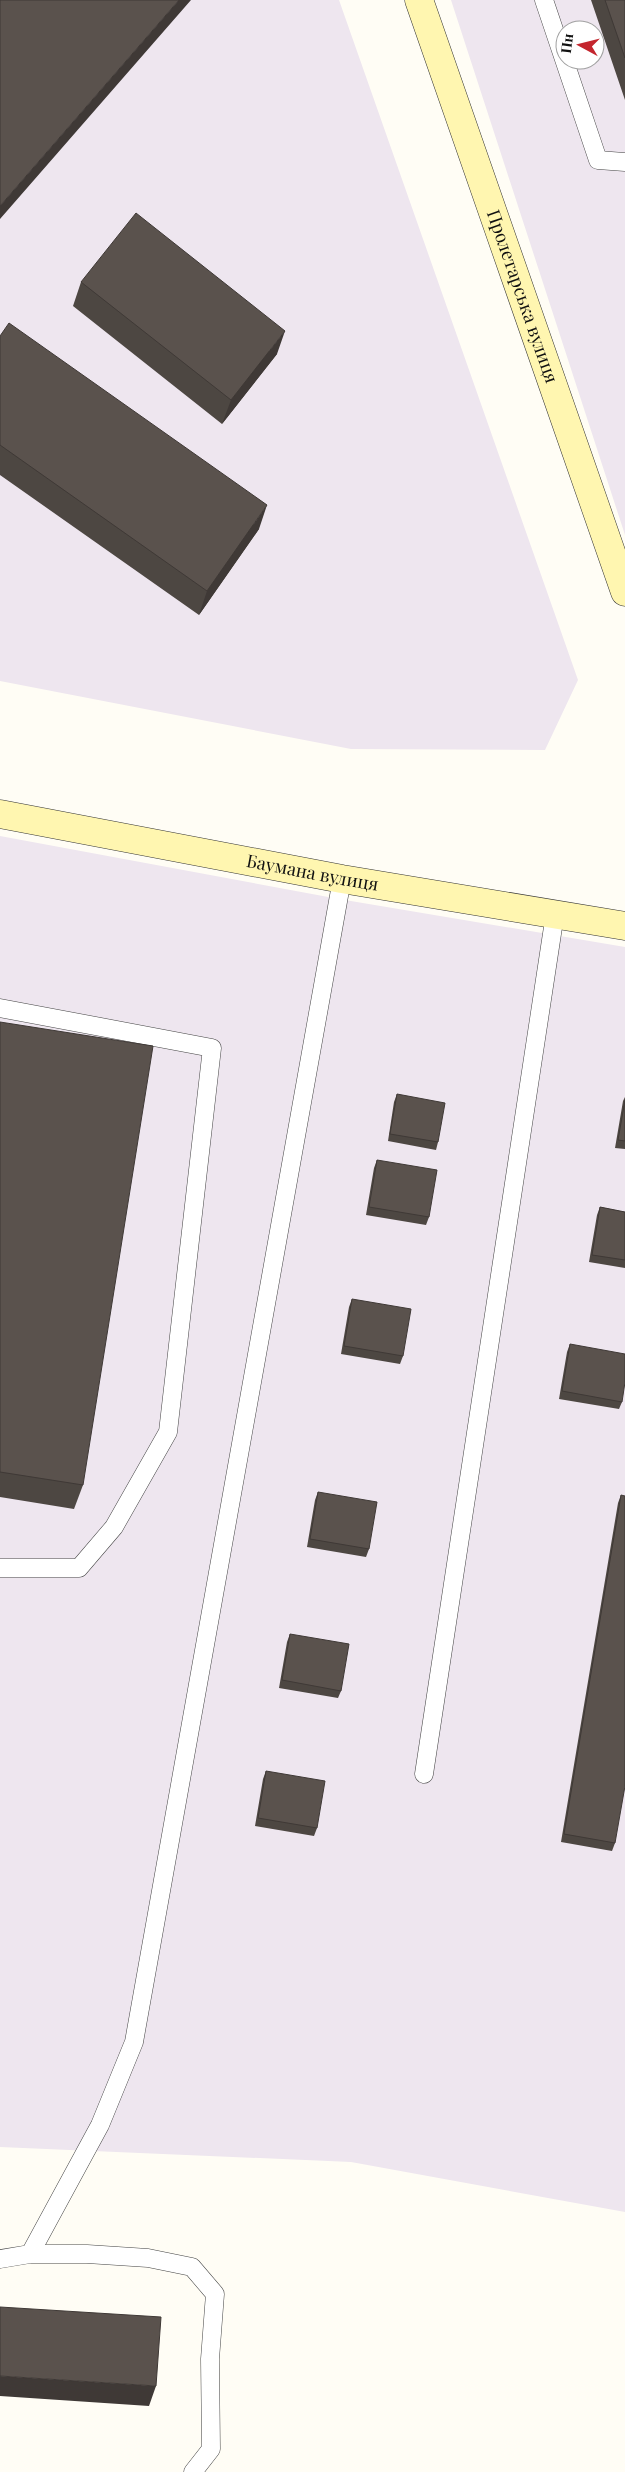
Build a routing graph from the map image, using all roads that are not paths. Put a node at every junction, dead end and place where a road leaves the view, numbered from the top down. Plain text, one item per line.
1 (418, 0) edge
2 (544, 0) edge
3 (625, 162) edge
4 (625, 592) edge
5 (0, 814) edge
6 (342, 878) junction
7 (555, 914) junction
8 (625, 926) edge
9 (0, 1008) edge
10 (0, 1568) edge
11 (424, 1774) dead end
12 (30, 2254) junction
13 (0, 2259) edge
14 (193, 2472) edge

1 - 4 main road, Пролетарська вулиця
2 - 3 lane
5 - 6 main road, Баумана вулиця
6 - 7 main road, Баумана вулиця
6 - 12 lane
7 - 8 main road, Баумана вулиця
7 - 11 lane
9 - 10 lane
12 - 13 lane
12 - 14 lane

